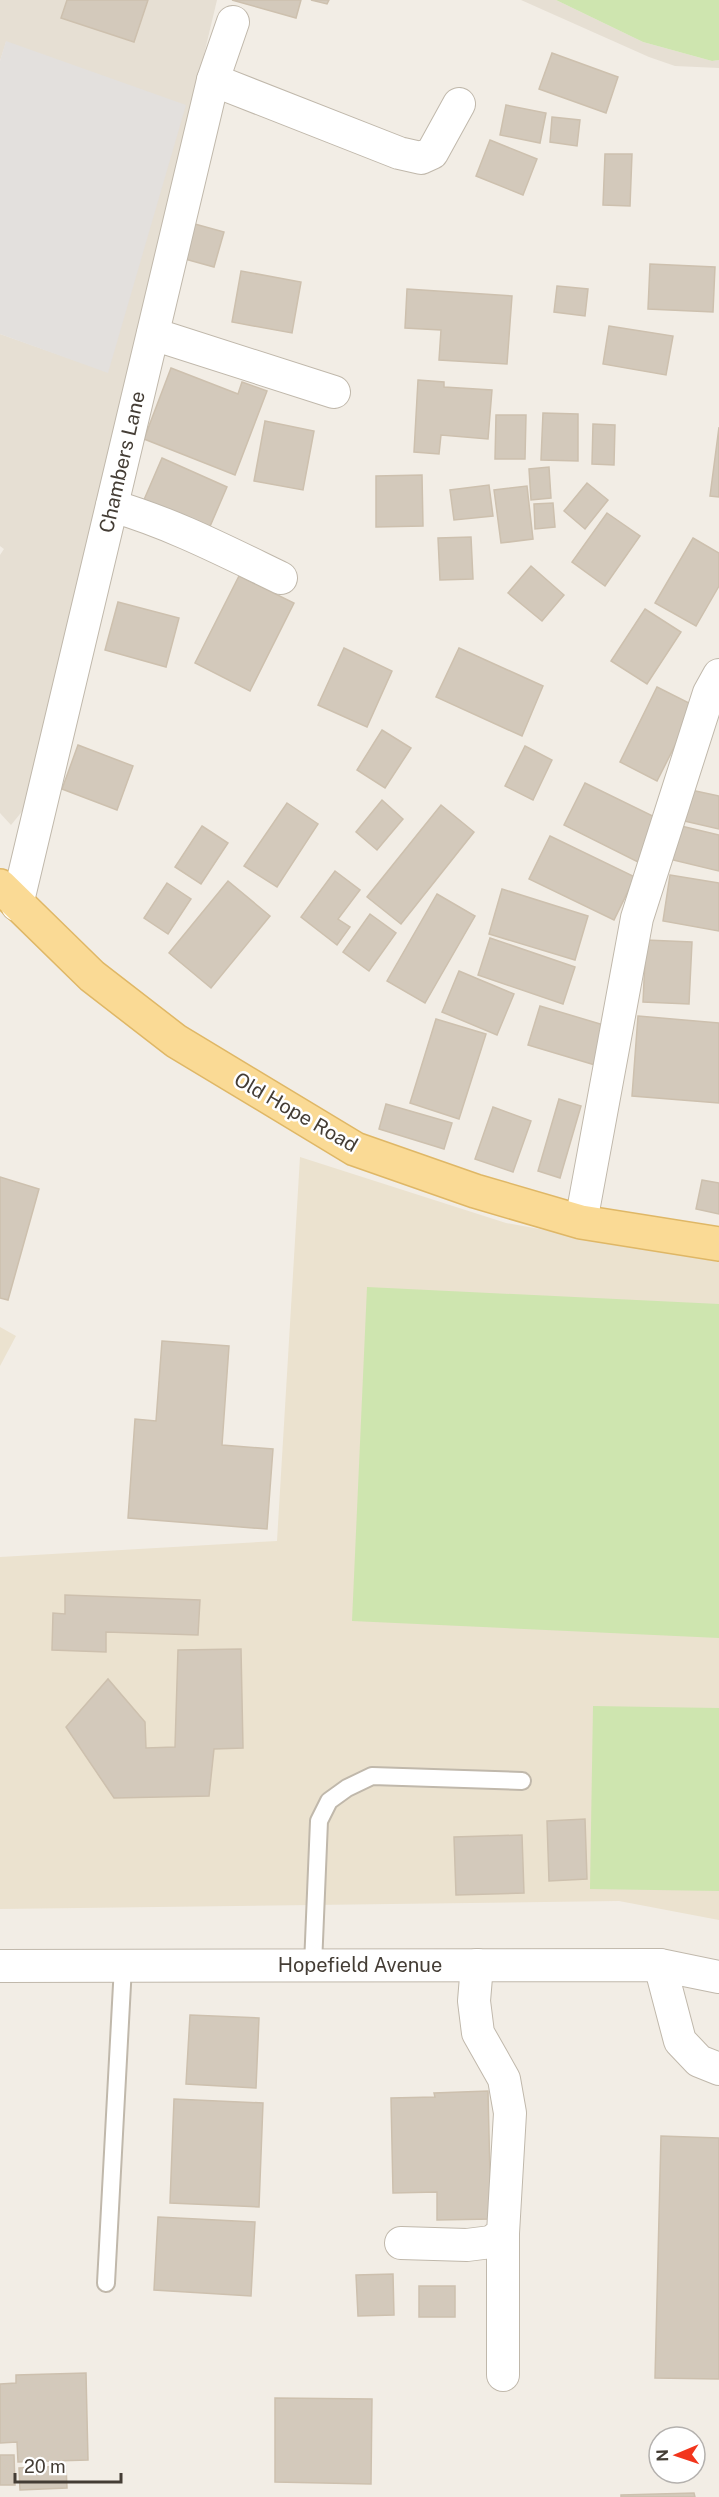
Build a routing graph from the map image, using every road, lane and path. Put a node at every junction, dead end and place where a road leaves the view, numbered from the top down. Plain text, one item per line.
1 (233, 22) dead end
2 (213, 80) junction
3 (459, 104) dead end
4 (153, 334) junction
5 (334, 392) dead end
6 (112, 506) junction
7 (280, 578) dead end
8 (719, 675) edge
9 (9, 896) edge
10 (581, 1222) junction
11 (719, 1244) edge
12 (522, 1781) dead end
13 (313, 1965) junction
14 (477, 1965) junction
15 (660, 1965) junction
16 (0, 1966) edge
17 (123, 1966) junction
18 (719, 1977) edge
19 (719, 2069) edge
20 (503, 2234) junction
21 (401, 2243) dead end
22 (106, 2283) dead end
23 (503, 2375) dead end

1 - 2 street, Chambers Lane
2 - 3 street
2 - 4 street, Chambers Lane
4 - 5 street
4 - 6 street, Chambers Lane
6 - 7 street
6 - 9 street, Chambers Lane
8 - 10 street
9 - 10 main road, Old Hope Road
10 - 11 main road, Old Hope Road
12 - 13 lane
13 - 14 street, Hopefield Avenue
13 - 17 street, Hopefield Avenue
14 - 15 street, Hopefield Avenue
14 - 20 street
15 - 18 street, Hopefield Avenue
15 - 19 street
16 - 17 street, Hopefield Avenue
17 - 22 lane
20 - 21 street
20 - 23 street

